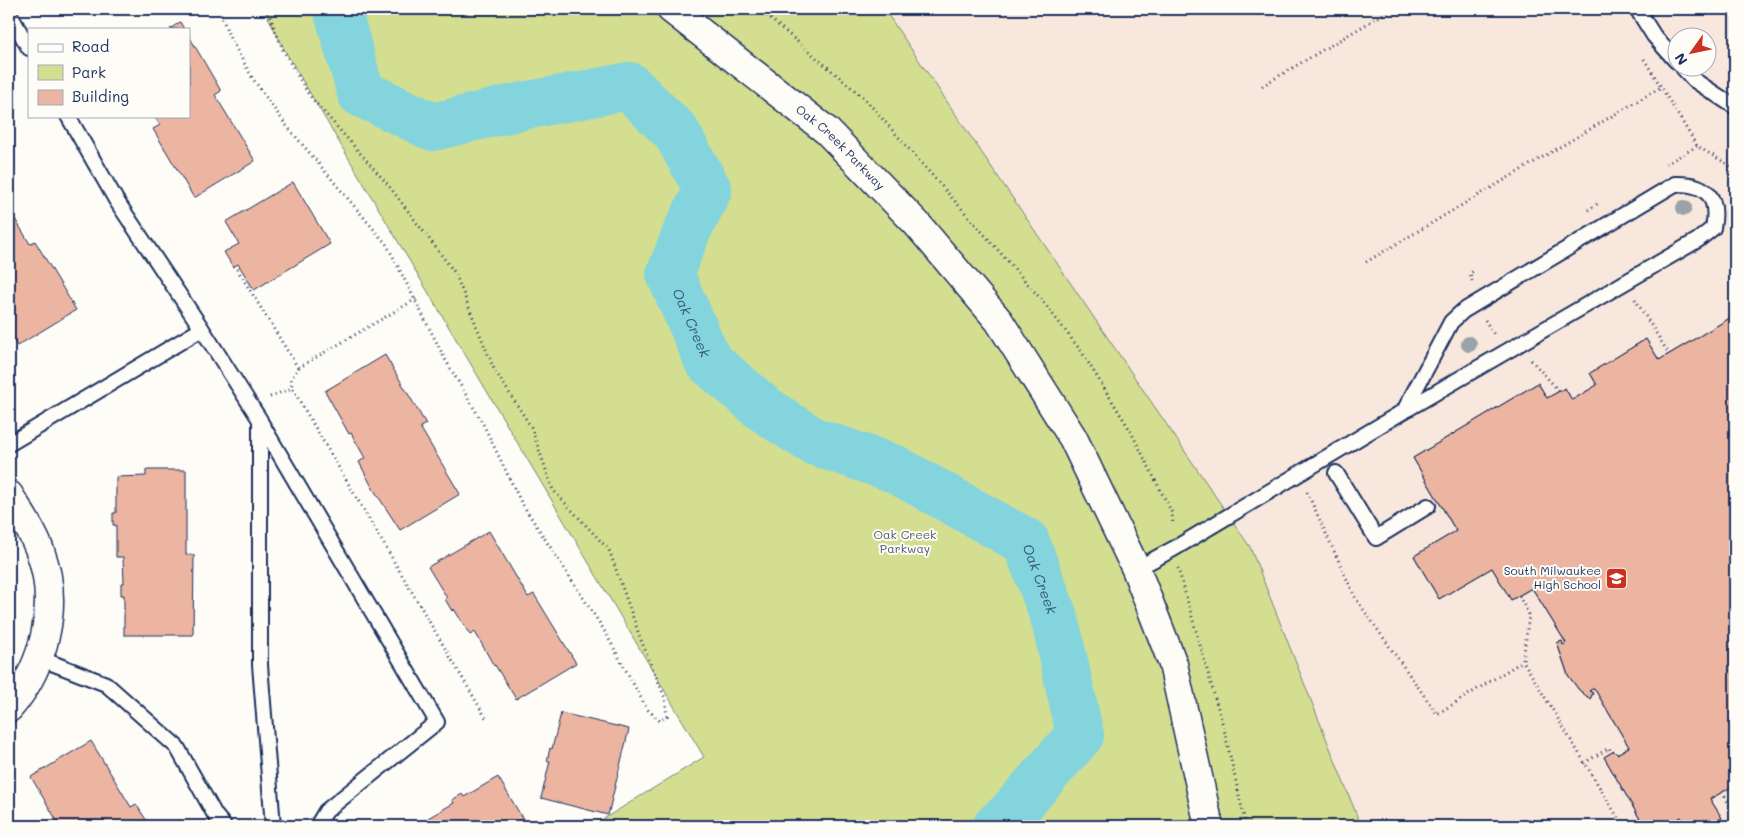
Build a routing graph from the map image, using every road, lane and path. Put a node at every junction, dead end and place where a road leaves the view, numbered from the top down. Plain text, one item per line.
1 (219, 9) edge
2 (267, 9) edge
3 (672, 9) edge
4 (1392, 9) edge
5 (1637, 9) edge
6 (9, 13) edge
7 (28, 46) edge
8 (1666, 50) edge
9 (1642, 55) dead end
10 (1692, 78) edge
11 (1262, 86) dead end
12 (1661, 87) junction
13 (1735, 107) edge
14 (69, 118) edge
15 (1735, 169) edge
16 (1366, 262) dead end
17 (237, 269) dead end
18 (1635, 298) dead end
19 (416, 299) junction
20 (202, 329) junction
21 (1669, 354) dead end
22 (1529, 359) dead end
23 (298, 368) junction
24 (1559, 391) dead end
25 (1404, 411) junction
26 (260, 420) junction
27 (9, 444) edge
28 (1336, 473) dead end
29 (1306, 491) dead end
30 (9, 494) edge
31 (1428, 506) dead end
32 (1136, 569) junction
33 (1519, 596) dead end
34 (39, 658) junction
35 (1523, 661) junction
36 (9, 708) edge
37 (486, 718) dead end
38 (1611, 752) dead end
39 (1584, 763) junction
40 (1722, 792) dead end
41 (1735, 811) edge
42 (224, 826) edge
43 (273, 826) edge
44 (317, 826) edge
45 (1209, 826) edge
46 (1623, 826) edge

1 - 19 path
2 - 19 path
3 - 32 street, Oak Creek Parkway
4 - 11 path
5 - 8 lane
6 - 7 lane
9 - 12 path
10 - 13 lane
12 - 15 path
12 - 16 path
14 - 20 lane
17 - 23 path
18 - 21 path
19 - 23 path
20 - 26 lane
20 - 27 lane
22 - 24 path
23 - 37 path
25 - 25 lane
25 - 32 lane
26 - 43 lane
26 - 44 lane
28 - 31 lane
29 - 35 path
30 - 34 street
32 - 45 street, Oak Creek Parkway
33 - 35 path
34 - 36 street
34 - 42 lane
35 - 39 path
38 - 39 path
39 - 46 path
40 - 41 path

